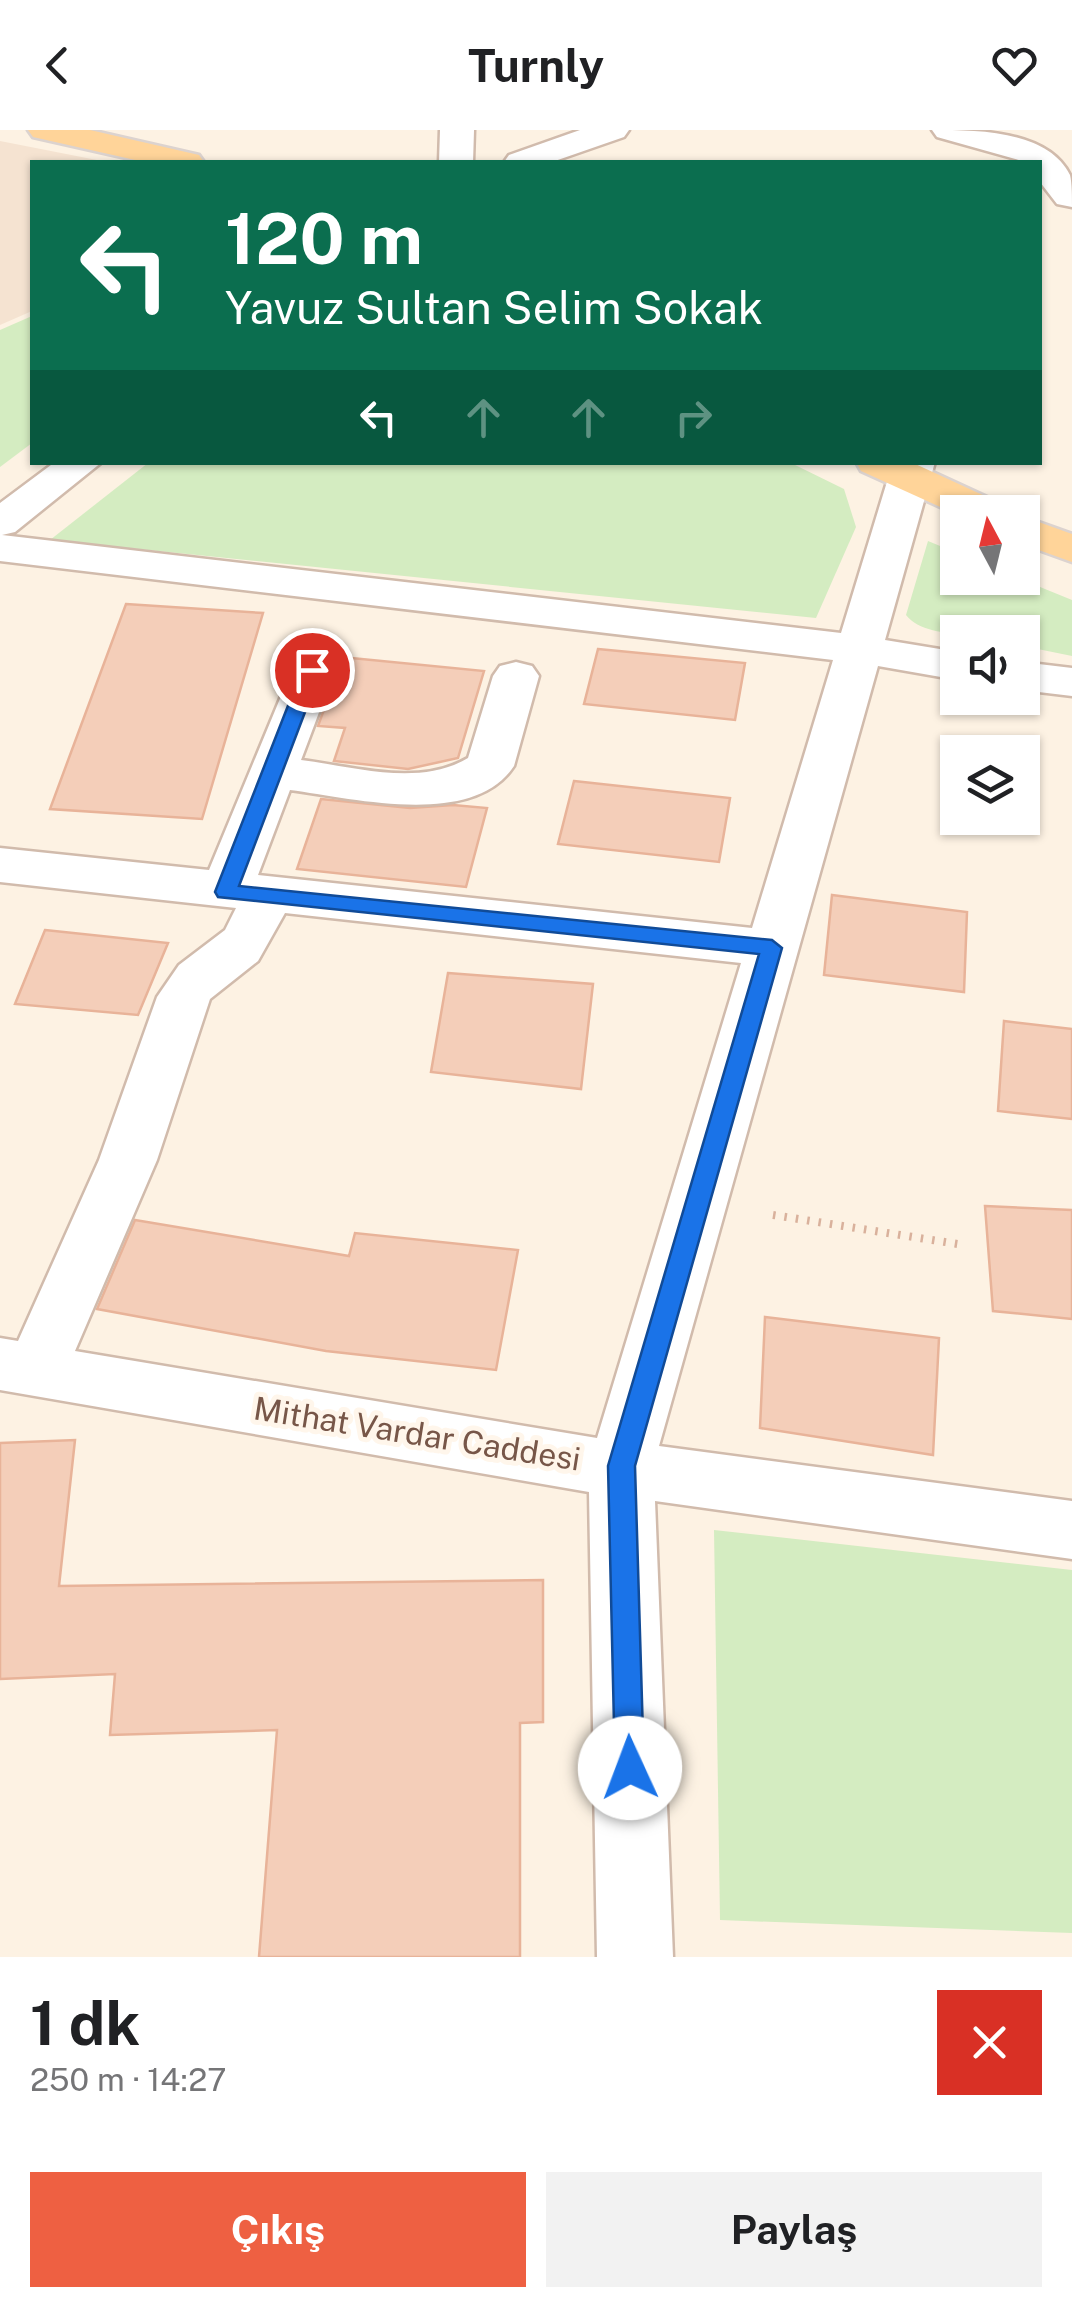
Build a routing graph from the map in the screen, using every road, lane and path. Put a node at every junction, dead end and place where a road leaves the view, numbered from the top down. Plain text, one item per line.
1 (44, 130) edge
2 (457, 130) edge
3 (612, 130) edge
4 (949, 130) edge
5 (178, 160) edge
6 (456, 160) edge
7 (527, 160) edge
8 (1041, 160) edge
9 (1042, 163) edge
10 (1060, 201) edge
11 (78, 465) edge
12 (899, 467) edge
13 (953, 495) edge
14 (0, 523) edge
15 (1040, 536) edge
16 (0, 548) edge
17 (1072, 549) edge
18 (858, 649) junction
19 (940, 663) edge
20 (312, 670) dead end
21 (516, 676) dead end
22 (1040, 678) edge
23 (1072, 682) edge
24 (272, 772) junction
25 (0, 865) edge
26 (246, 894) junction
27 (772, 948) junction
28 (773, 1216) dead end
29 (964, 1245) dead end
30 (18, 1367) edge
31 (621, 1466) junction
32 (1072, 1530) edge
33 (635, 1957) edge

1 - 5 main road
2 - 6 street
3 - 7 street
4 - 8 street
9 - 10 street
11 - 14 street
12 - 13 main road
12 - 18 street
15 - 17 main road
16 - 18 street
18 - 19 street
18 - 27 street
20 - 24 street
21 - 24 street
22 - 23 street
24 - 26 street
25 - 26 street
26 - 27 street
26 - 30 street
27 - 31 street
28 - 29 path
30 - 31 street, Mithat Vardar Caddesi
31 - 32 street, Mithat Vardar Caddesi
31 - 33 street

